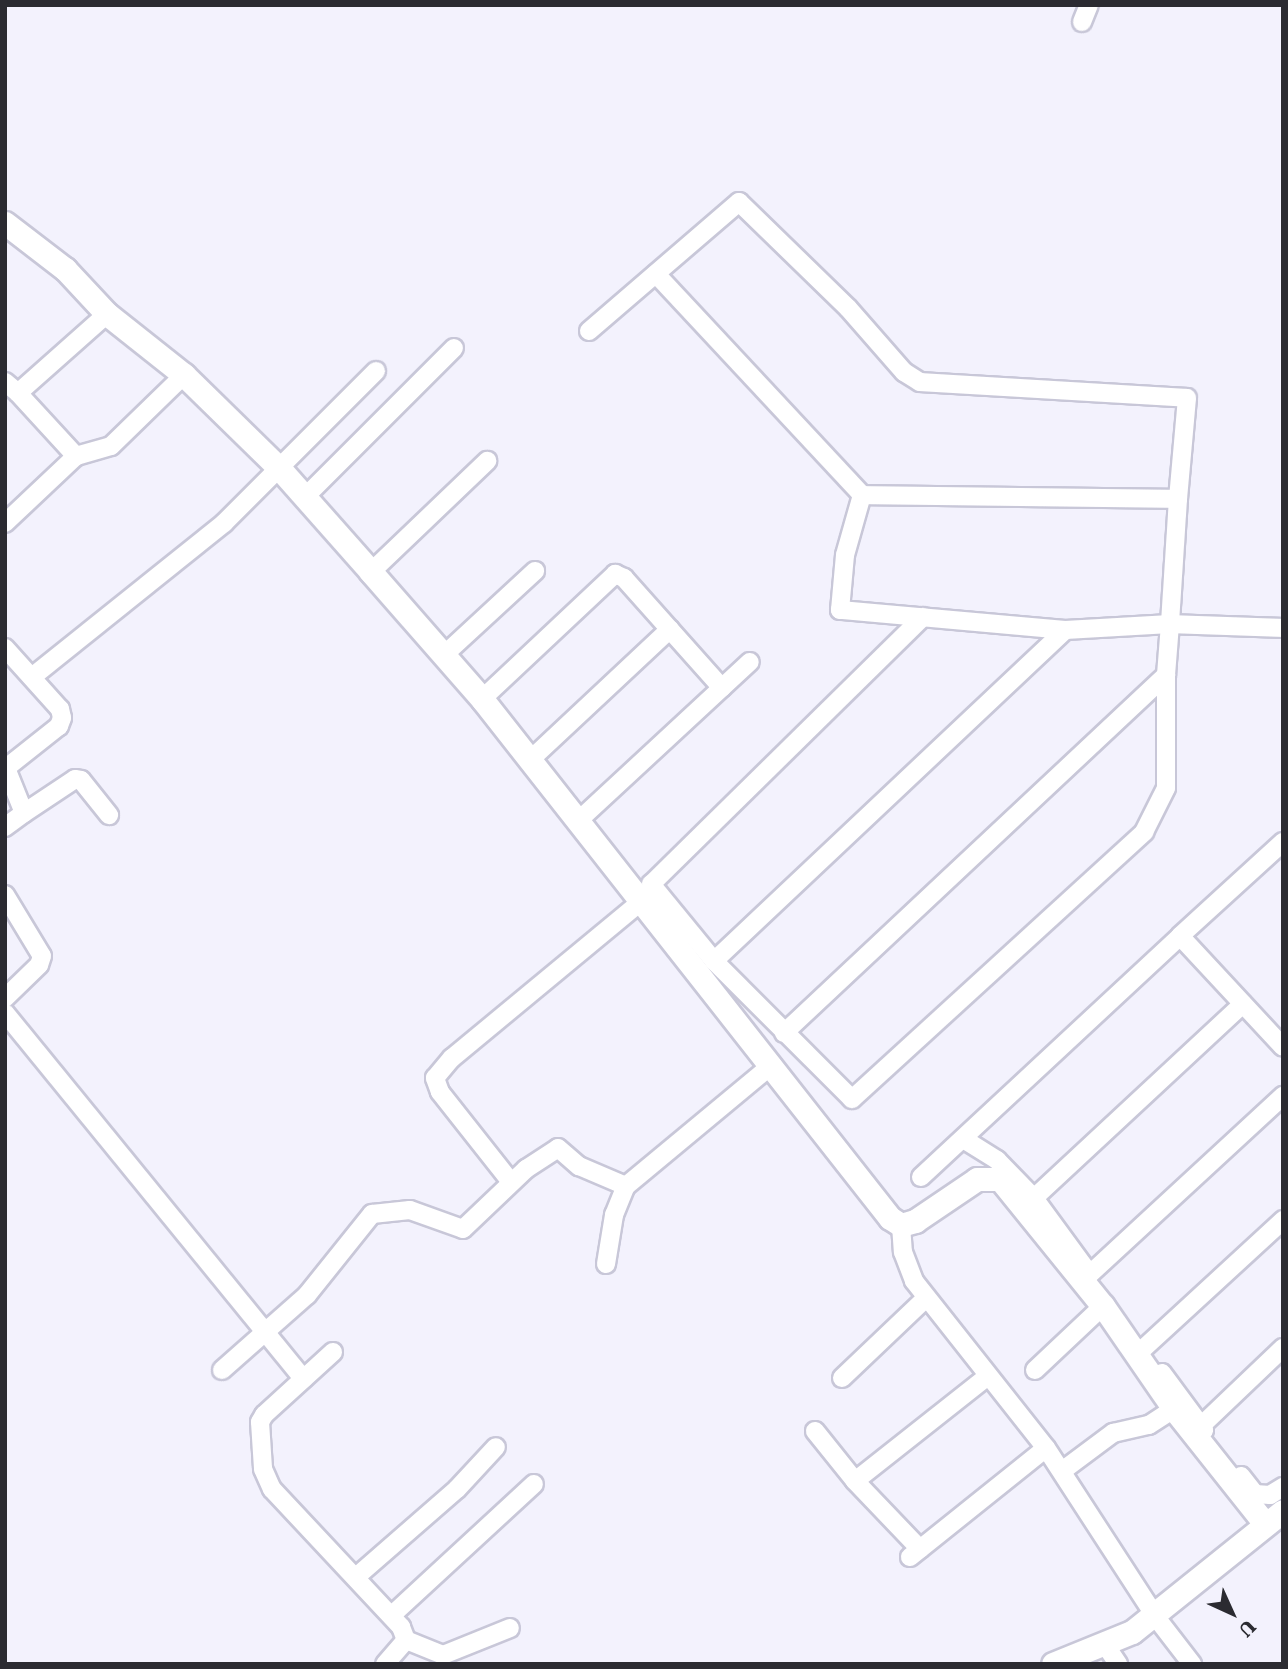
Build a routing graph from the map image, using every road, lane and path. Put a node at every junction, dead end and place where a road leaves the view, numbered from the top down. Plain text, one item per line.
1 (5, 223) edge
2 (656, 274) junction
3 (107, 314) junction
4 (589, 331) dead end
5 (454, 348) dead end
6 (376, 371) dead end
7 (184, 375) junction
8 (12, 388) edge
9 (76, 456) junction
10 (487, 461) dead end
11 (280, 470) junction
12 (862, 495) junction
13 (304, 499) junction
14 (1178, 499) junction
15 (5, 523) edge
16 (536, 571) dead end
17 (371, 572) junction
18 (923, 617) junction
19 (1170, 624) junction
20 (1283, 628) edge
21 (670, 629) junction
22 (1065, 630) junction
23 (5, 648) edge
24 (444, 655) junction
25 (750, 662) dead end
26 (1166, 675) junction
27 (32, 677) junction
28 (722, 688) junction
29 (482, 699) junction
30 (529, 761) junction
31 (24, 813) junction
32 (109, 815) dead end
33 (578, 821) junction
34 (5, 827) edge
35 (1283, 842) edge
36 (5, 895) edge
37 (643, 900) junction
38 (1180, 936) junction
39 (714, 961) junction
40 (5, 998) edge
41 (1243, 1004) junction
42 (5, 1013) edge
43 (784, 1033) junction
44 (1283, 1047) edge
45 (772, 1065) junction
46 (1283, 1096) edge
47 (965, 1139) junction
48 (921, 1177) dead end
49 (511, 1182) junction
50 (626, 1186) junction
51 (1034, 1198) junction
52 (1283, 1220) edge
53 (901, 1225) junction
54 (606, 1264) dead end
55 (1090, 1274) junction
56 (926, 1298) junction
57 (1103, 1306) junction
58 (266, 1331) junction
59 (1144, 1348) junction
60 (1283, 1348) edge
61 (333, 1352) dead end
62 (222, 1370) dead end
63 (1035, 1370) dead end
64 (988, 1376) junction
65 (303, 1378) junction
66 (842, 1378) dead end
67 (1174, 1409) junction
68 (1201, 1426) junction
69 (815, 1431) dead end
70 (496, 1447) dead end
71 (1046, 1448) junction
72 (1062, 1471) junction
73 (855, 1481) junction
74 (534, 1483) dead end
75 (1283, 1487) edge
76 (1274, 1518) edge
77 (356, 1577) junction
78 (392, 1615) junction
79 (1155, 1616) junction
80 (510, 1628) dead end
81 (406, 1640) junction
82 (1112, 1655) edge
83 (385, 1664) edge
84 (1053, 1664) edge
85 (1192, 1664) edge

1 - 3 street
2 - 4 street
2 - 12 street
2 - 14 street
3 - 7 street
3 - 8 street
5 - 13 street
6 - 11 street
7 - 9 street
7 - 11 street
8 - 9 street
9 - 15 street
10 - 17 street
11 - 13 street
11 - 27 street
12 - 14 street
12 - 18 street
13 - 17 street
14 - 19 street
16 - 24 street
17 - 24 street
18 - 22 street
18 - 39 street
19 - 20 street
19 - 22 street
19 - 26 street
21 - 28 street
21 - 29 street
21 - 30 street
22 - 39 street
23 - 27 street
24 - 29 street
25 - 28 street
26 - 43 street
26 - 43 street
27 - 31 street
28 - 33 street
29 - 30 street
30 - 33 street
31 - 32 street
31 - 34 street
33 - 37 street
35 - 38 street
36 - 40 street
37 - 45 street
37 - 49 street
38 - 41 street
38 - 47 street
39 - 43 street
41 - 44 street
41 - 51 street
42 - 58 street
45 - 50 street
45 - 53 street
46 - 55 street
47 - 48 street
47 - 51 street
49 - 50 street
49 - 58 street
50 - 54 street
51 - 55 street
52 - 59 street
53 - 56 street
53 - 57 street
55 - 59 street
56 - 64 street
56 - 66 street
57 - 63 street
57 - 67 street
58 - 62 street
58 - 65 street
59 - 68 street
60 - 68 street
61 - 65 street
64 - 71 street
64 - 73 street
65 - 77 street
67 - 72 street
67 - 76 street
68 - 75 street
69 - 73 street
70 - 77 street
71 - 72 street
71 - 73 street
72 - 79 street
74 - 78 street
76 - 79 street
77 - 78 street
78 - 81 street
79 - 82 street
79 - 85 street
80 - 81 street
81 - 83 street
82 - 84 street

